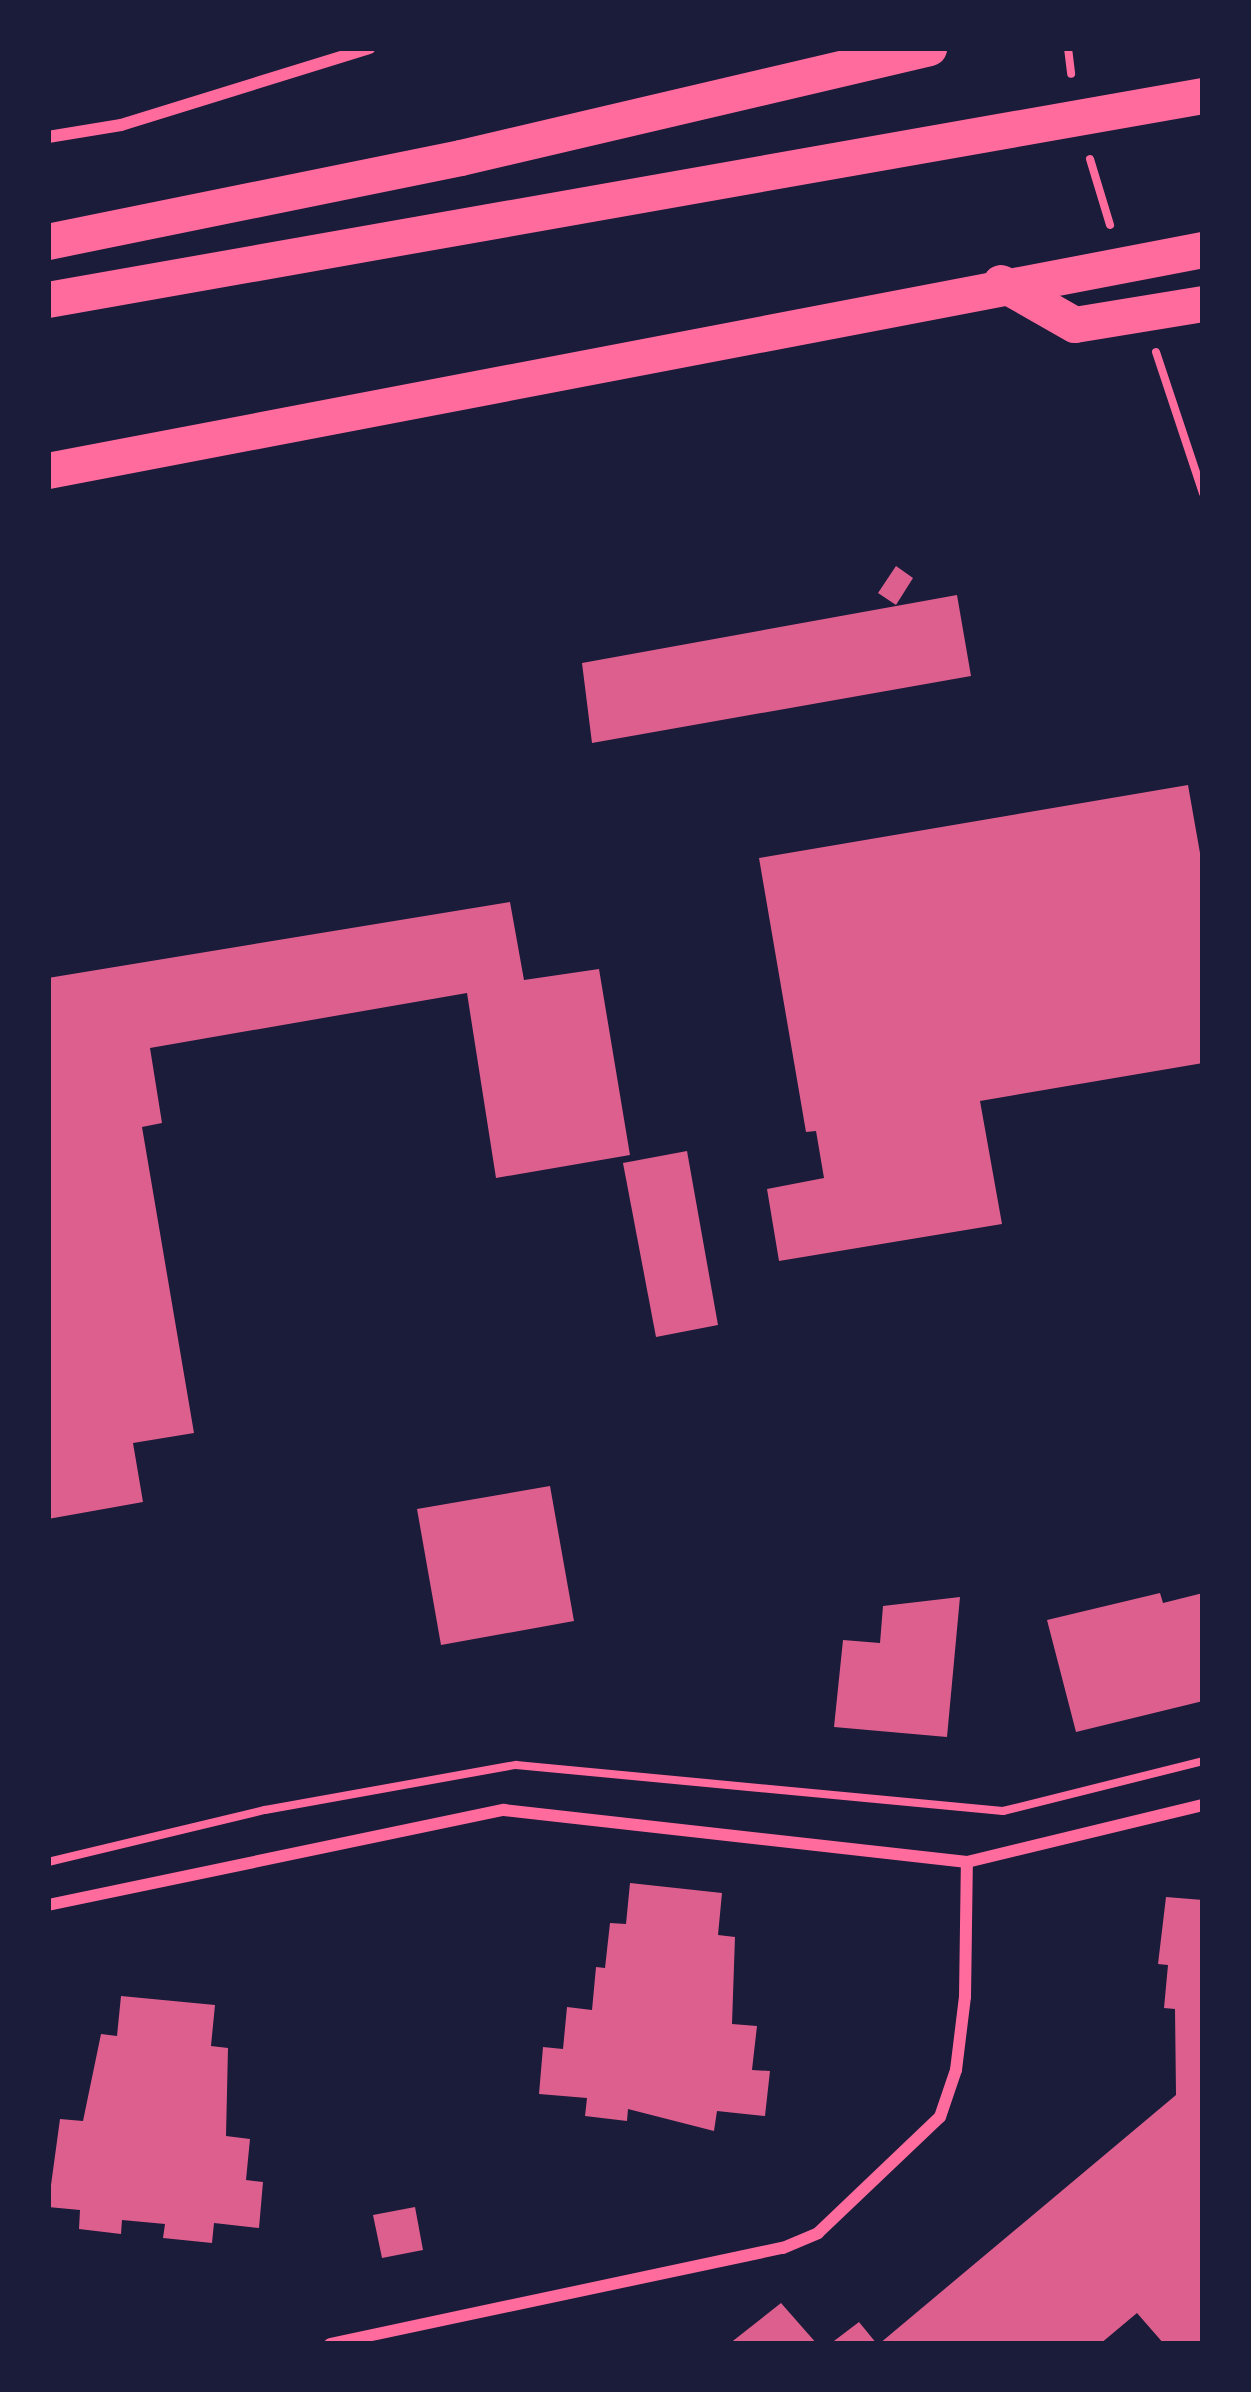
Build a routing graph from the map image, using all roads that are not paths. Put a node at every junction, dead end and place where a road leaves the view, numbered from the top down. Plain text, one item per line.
1 (369, 48) edge
2 (928, 48) edge
3 (1203, 96) edge
4 (48, 137) edge
5 (48, 242) edge
6 (1203, 250) edge
7 (1001, 283) junction
8 (48, 300) edge
9 (1203, 304) edge
10 (48, 472) edge
11 (1203, 1804) edge
12 (967, 1862) junction
13 (48, 1905) edge
14 (330, 2344) edge

1 - 4 street
2 - 5 highway
3 - 8 highway
6 - 7 highway
7 - 9 highway
7 - 10 highway
11 - 12 street
12 - 13 street
12 - 14 street

